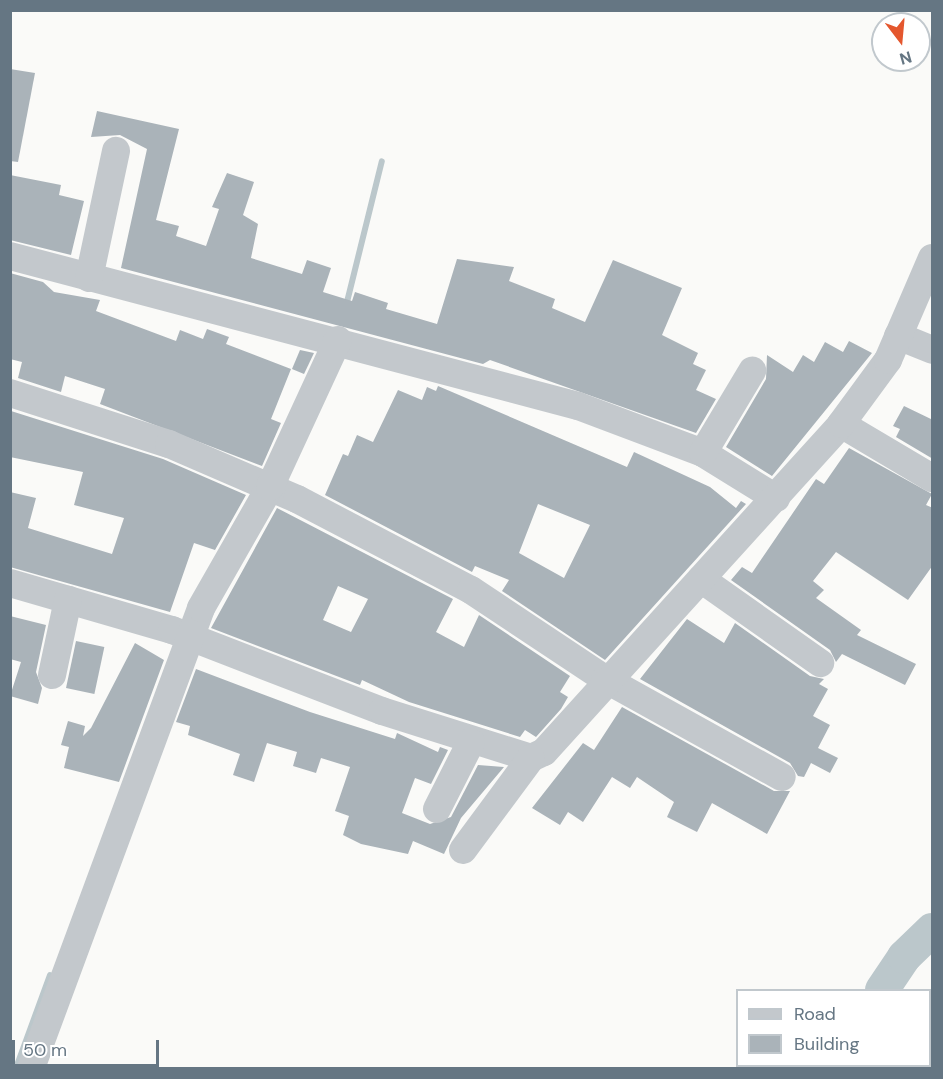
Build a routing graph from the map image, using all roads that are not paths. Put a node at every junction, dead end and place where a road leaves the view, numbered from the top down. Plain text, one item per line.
1 (116, 151) dead end
2 (10, 256) edge
3 (933, 258) edge
4 (89, 278) junction
5 (898, 336) junction
6 (334, 339) junction
7 (933, 350) edge
8 (752, 371) dead end
9 (10, 393) edge
10 (841, 424) junction
11 (703, 453) junction
12 (933, 478) edge
13 (264, 484) junction
14 (776, 498) junction
15 (701, 579) junction
16 (10, 582) edge
17 (68, 600) junction
18 (182, 635) junction
19 (820, 663) dead end
20 (52, 675) dead end
21 (605, 679) junction
22 (471, 742) junction
23 (531, 758) junction
24 (782, 777) dead end
25 (437, 809) dead end
26 (463, 850) dead end
27 (31, 1068) edge

1 - 4 street
2 - 4 street
3 - 5 street
4 - 6 street
5 - 7 street
5 - 10 street
6 - 11 street
6 - 13 street
8 - 11 street
9 - 13 street
10 - 12 street
10 - 14 street
11 - 14 street
13 - 18 street
13 - 21 street
14 - 15 street
15 - 19 street
15 - 21 street
16 - 17 street
17 - 18 street
17 - 20 street
18 - 22 street
18 - 27 street
21 - 23 street
21 - 24 street
22 - 23 street
22 - 25 street
23 - 26 street

